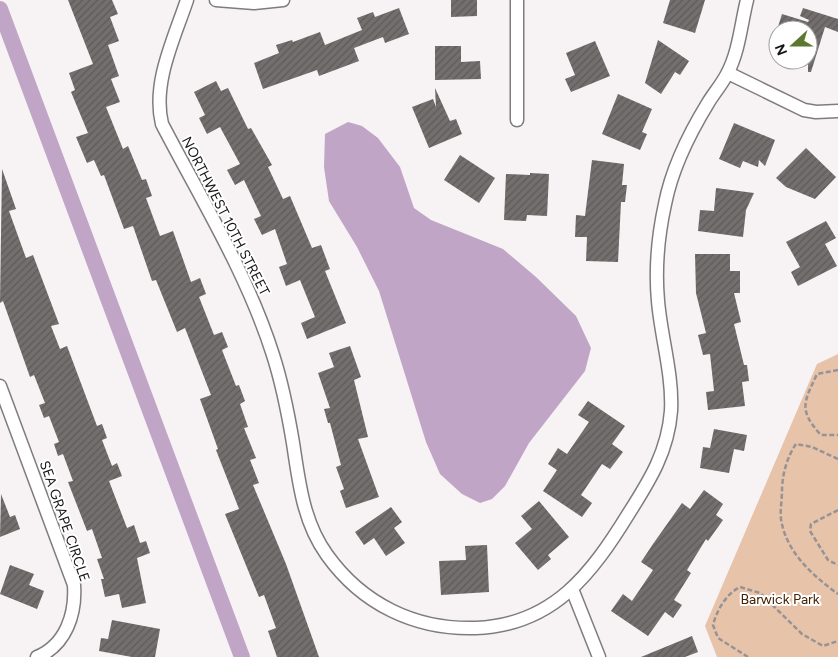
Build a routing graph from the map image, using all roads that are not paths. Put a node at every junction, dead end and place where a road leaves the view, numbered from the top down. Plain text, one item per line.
1 (187, 0) edge
2 (216, 0) edge
3 (283, 0) edge
4 (517, 0) edge
5 (747, 0) edge
6 (728, 73) junction
7 (838, 111) edge
8 (517, 120) dead end
9 (0, 386) edge
10 (572, 589) junction
11 (37, 657) edge
12 (599, 657) edge

1 - 10 street, NORTHWEST 10TH STREET
2 - 3 street
4 - 8 street
5 - 6 street, NORTHWEST 10TH STREET
6 - 7 street
6 - 10 street, NORTHWEST 10TH STREET
9 - 11 street, SEA GRAPE CIRCLE
10 - 12 street

